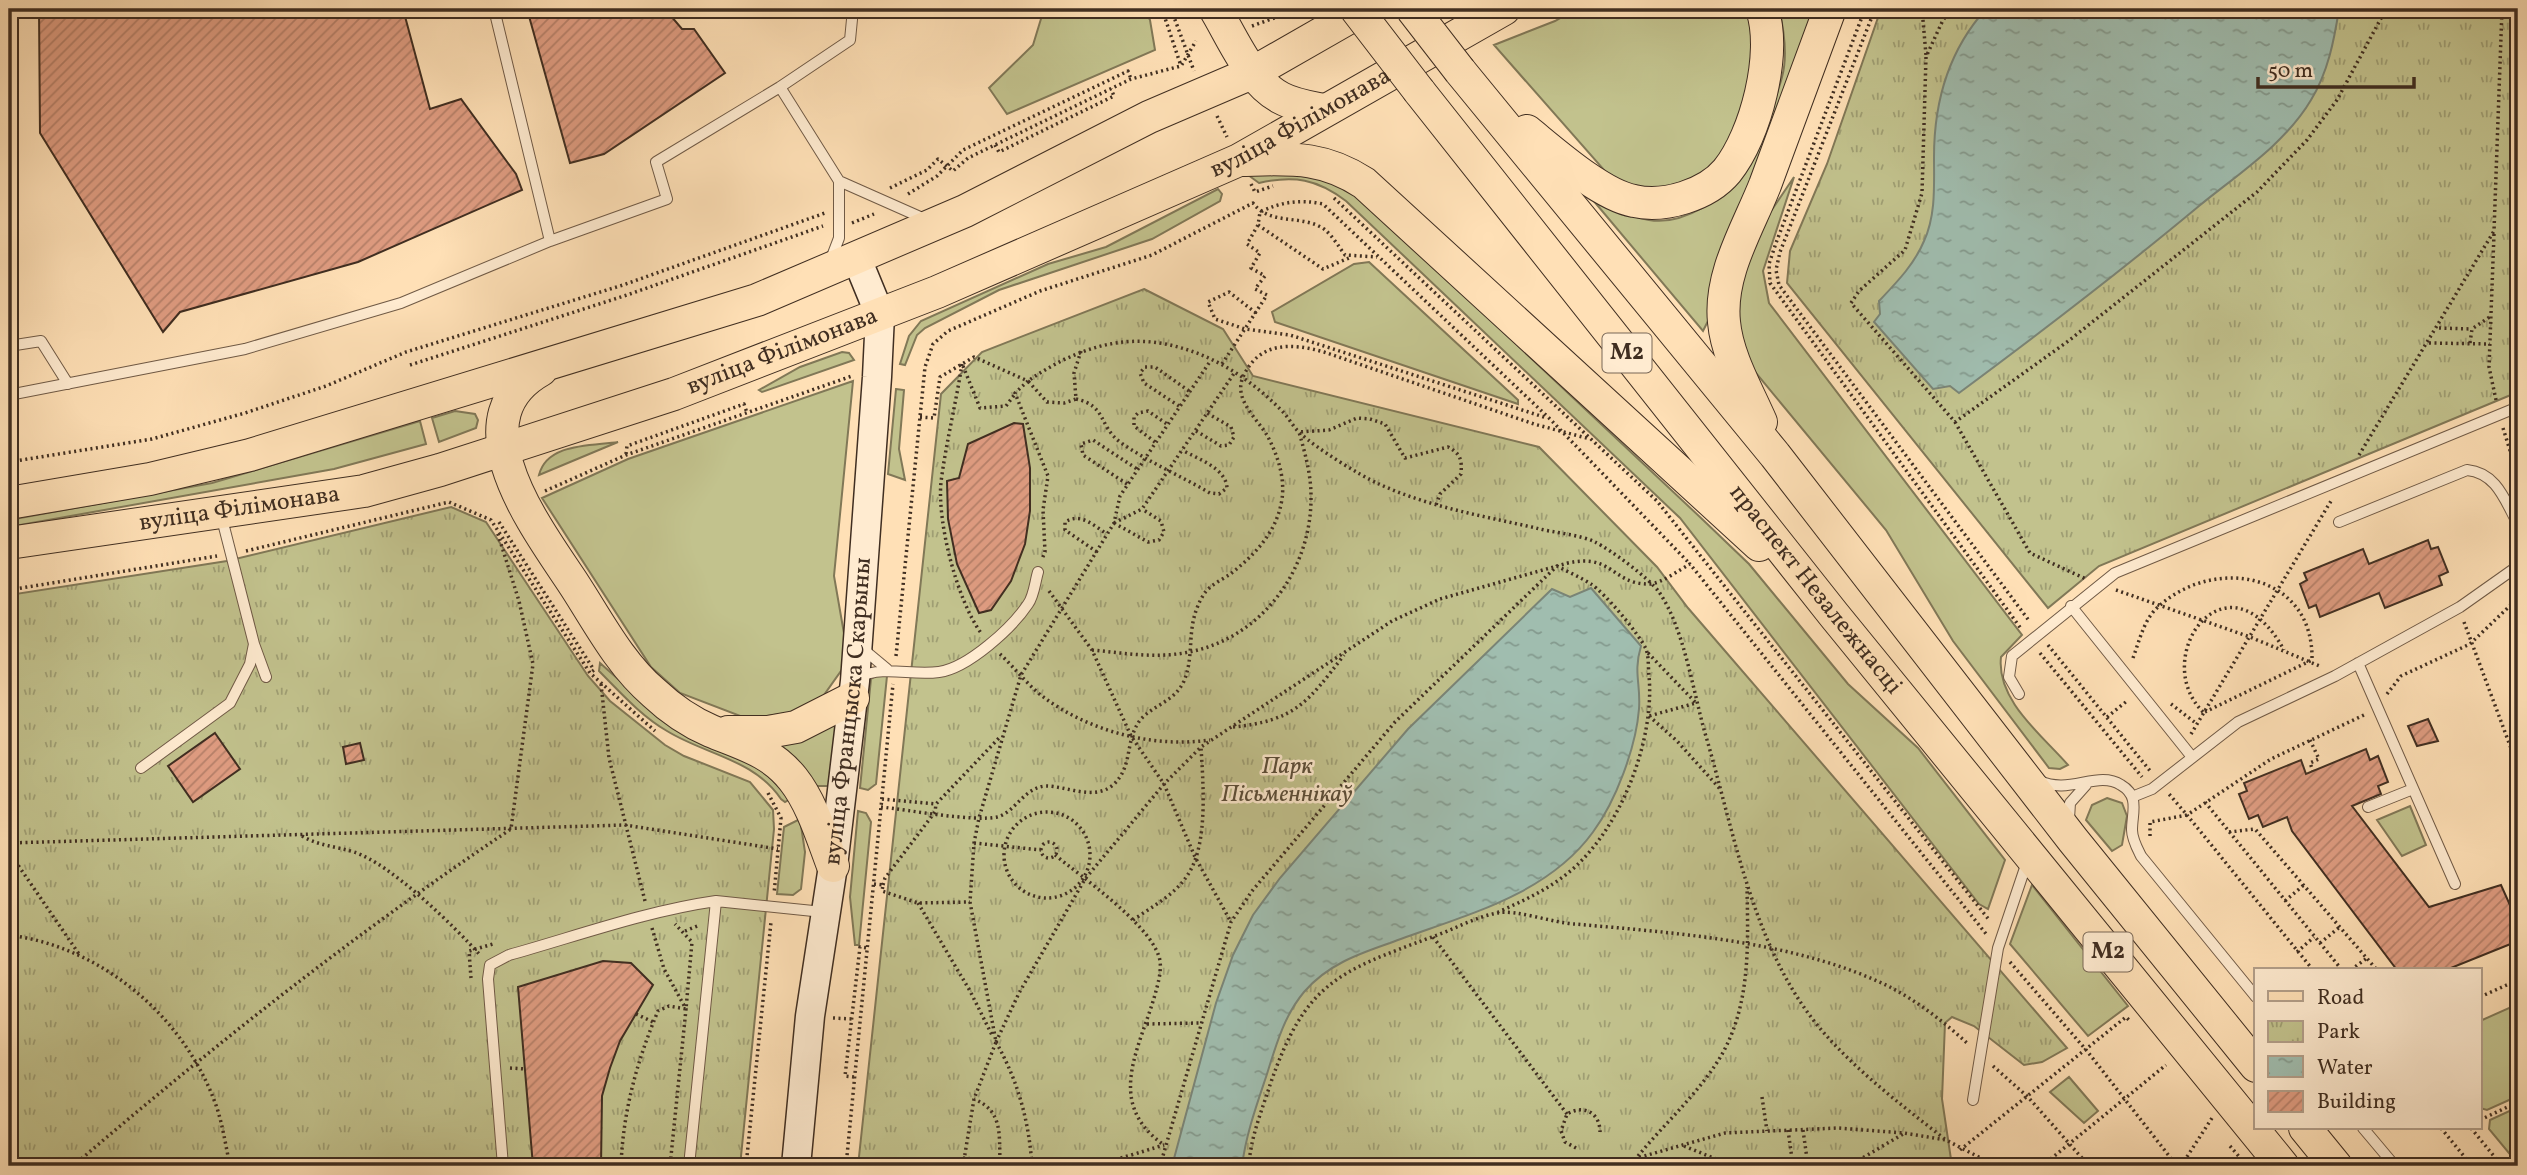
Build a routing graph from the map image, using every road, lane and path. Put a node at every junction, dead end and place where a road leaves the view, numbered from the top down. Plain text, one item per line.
1 (494, 9) edge
2 (853, 9) edge
3 (1163, 9) edge
4 (1171, 9) edge
5 (1215, 9) edge
6 (1299, 9) edge
7 (1356, 9) edge
8 (1364, 9) edge
9 (1412, 9) edge
10 (1504, 9) edge
11 (1762, 9) edge
12 (1830, 9) edge
13 (1865, 9) edge
14 (1875, 9) edge
15 (1922, 9) edge
16 (1952, 9) edge
17 (2386, 9) edge
18 (2502, 9) edge
19 (1247, 28) dead end
20 (1196, 41) dead end
21 (1186, 56) junction
22 (1926, 57) junction
23 (1181, 66) junction
24 (1254, 72) junction
25 (1131, 79) junction
26 (780, 87) junction
27 (1111, 89) junction
28 (1205, 92) junction
29 (1482, 95) junction
30 (1324, 110) junction
31 (995, 145) junction
32 (1239, 160) junction
33 (947, 166) junction
34 (839, 181) junction
35 (1279, 185) dead end
36 (1326, 194) dead end
37 (876, 195) junction
38 (893, 202) junction
39 (840, 210) junction
40 (1259, 212) junction
41 (841, 225) junction
42 (1258, 225) junction
43 (932, 226) junction
44 (2494, 232) junction
45 (550, 241) junction
46 (1352, 257) junction
47 (1377, 257) junction
48 (857, 259) junction
49 (820, 276) junction
50 (1256, 313) junction
51 (880, 315) junction
52 (2491, 316) junction
53 (2438, 328) junction
54 (1245, 329) junction
55 (2472, 329) junction
56 (2429, 342) junction
57 (2470, 344) junction
58 (2490, 344) junction
59 (9, 346) edge
60 (1081, 351) junction
61 (1210, 360) junction
62 (962, 364) junction
63 (1222, 364) junction
64 (410, 365) dead end
65 (549, 366) junction
66 (1235, 372) junction
67 (854, 375) dead end
68 (1243, 377) junction
69 (1028, 382) junction
70 (923, 383) dead end
71 (68, 384) junction
72 (1189, 391) junction
73 (1015, 393) junction
74 (9, 395) edge
75 (1076, 400) junction
76 (1179, 406) junction
77 (2518, 407) edge
78 (747, 413) junction
79 (1207, 413) junction
80 (2499, 415) junction
81 (920, 417) dead end
82 (1549, 418) junction
83 (1955, 422) junction
84 (1167, 424) junction
85 (1196, 431) junction
86 (1299, 432) junction
87 (1563, 432) junction
88 (1592, 439) junction
89 (1155, 442) junction
90 (504, 450) junction
91 (1182, 450) junction
92 (626, 455) junction
93 (1775, 455) junction
94 (1145, 456) junction
95 (9, 462) edge
96 (1137, 469) junction
97 (1169, 469) junction
98 (2518, 476) edge
99 (2345, 478) junction
100 (1127, 484) junction
101 (541, 493) dead end
102 (9, 503) edge
103 (1436, 505) junction
104 (1142, 509) junction
105 (220, 510) junction
106 (499, 522) dead end
107 (2339, 522) dead end
108 (1114, 523) junction
109 (2518, 524) edge
110 (1107, 534) junction
111 (9, 543) edge
112 (1097, 552) junction
113 (232, 554) junction
114 (1690, 564) junction
115 (1557, 566) junction
116 (2518, 566) edge
117 (1038, 572) junction
118 (1653, 584) junction
119 (2098, 584) junction
120 (9, 590) edge
121 (2278, 590) junction
122 (2518, 598) edge
123 (2160, 605) junction
124 (1063, 607) junction
125 (2071, 607) junction
126 (2460, 607) junction
127 (1834, 615) junction
128 (2262, 618) junction
129 (2202, 620) junction
130 (2034, 637) junction
131 (2250, 637) junction
132 (856, 642) junction
133 (254, 644) junction
134 (2470, 644) junction
135 (1092, 650) junction
136 (2284, 650) junction
137 (1348, 651) junction
138 (1188, 652) junction
139 (1647, 652) junction
140 (2312, 660) junction
141 (2358, 663) junction
142 (2139, 666) dead end
143 (887, 669) junction
144 (590, 673) dead end
145 (2335, 676) junction
146 (266, 677) dead end
147 (601, 684) dead end
148 (854, 690) junction
149 (2019, 694) dead end
150 (2164, 696) dead end
151 (1696, 703) junction
152 (2376, 709) junction
153 (2203, 712) junction
154 (1649, 716) junction
155 (2197, 724) dead end
156 (1233, 727) junction
157 (713, 732) junction
158 (1131, 736) junction
159 (1001, 737) junction
160 (2310, 740) junction
161 (1201, 747) junction
162 (2192, 757) junction
163 (2009, 758) junction
164 (2518, 767) edge
165 (141, 768) dead end
166 (2313, 771) dead end
167 (2152, 773) dead end
168 (2144, 779) dead end
169 (2101, 780) junction
170 (2160, 783) junction
171 (1164, 784) junction
172 (2413, 789) junction
173 (1723, 793) junction
174 (2132, 797) junction
175 (882, 799) dead end
176 (2205, 802) junction
177 (936, 804) junction
178 (881, 807) dead end
179 (2368, 807) dead end
180 (935, 812) junction
181 (2187, 815) junction
182 (979, 818) junction
183 (625, 825) junction
184 (511, 829) junction
185 (2229, 832) junction
186 (300, 835) junction
187 (2073, 840) junction
188 (9, 843) edge
189 (974, 843) junction
190 (2152, 844) dead end
191 (1004, 845) junction
192 (1041, 850) junction
193 (9, 852) edge
194 (1055, 855) junction
195 (2030, 855) junction
196 (1195, 857) junction
197 (833, 866) junction
198 (1085, 879) junction
199 (1747, 881) junction
200 (874, 884) dead end
201 (2305, 884) junction
202 (2455, 884) dead end
203 (883, 885) junction
204 (761, 890) dead end
205 (774, 891) junction
206 (415, 893) junction
207 (658, 899) dead end
208 (716, 901) junction
209 (2285, 901) junction
210 (970, 902) junction
211 (918, 903) junction
212 (772, 907) junction
213 (826, 912) junction
214 (1498, 912) junction
215 (649, 915) junction
216 (1133, 920) junction
217 (1231, 922) junction
218 (667, 923) dead end
219 (660, 926) dead end
220 (2341, 926) junction
221 (652, 928) junction
222 (640, 932) dead end
223 (9, 935) edge
224 (2315, 936) junction
225 (1433, 937) junction
226 (1988, 937) junction
227 (502, 942) dead end
228 (2320, 943) junction
229 (1748, 946) junction
230 (1998, 948) junction
231 (475, 949) junction
232 (1772, 950) junction
233 (2297, 951) junction
234 (79, 954) junction
235 (2367, 958) junction
236 (490, 965) junction
237 (2311, 968) edge
238 (2340, 968) edge
239 (2354, 968) edge
240 (2375, 968) edge
241 (2518, 980) edge
242 (472, 991) dead end
243 (2254, 995) edge
244 (2482, 996) edge
245 (686, 1009) junction
246 (636, 1014) dead end
247 (653, 1022) junction
248 (1199, 1023) junction
249 (1147, 1024) junction
250 (2134, 1027) dead end
251 (996, 1042) junction
252 (2087, 1051) junction
253 (1979, 1053) junction
254 (2158, 1056) dead end
255 (195, 1062) junction
256 (505, 1064) dead end
257 (2254, 1064) edge
258 (2166, 1066) junction
259 (525, 1069) dead end
260 (2173, 1075) dead end
261 (854, 1077) junction
262 (1762, 1097) dead end
263 (2028, 1097) junction
264 (974, 1099) junction
265 (1973, 1100) dead end
266 (2126, 1101) junction
267 (2518, 1102) edge
268 (2203, 1112) dead end
269 (1567, 1114) junction
270 (2215, 1114) dead end
271 (2482, 1119) edge
272 (2210, 1121) junction
273 (1788, 1130) junction
274 (1803, 1130) junction
275 (2217, 1130) dead end
276 (2307, 1130) edge
277 (2365, 1130) edge
278 (2443, 1130) edge
279 (2472, 1130) edge
280 (1768, 1131) junction
281 (1600, 1132) dead end
282 (1904, 1133) junction
283 (2225, 1139) dead end
284 (1946, 1140) junction
285 (2070, 1144) junction
286 (1164, 1145) junction
287 (1682, 1146) junction
288 (1576, 1148) dead end
289 (1960, 1150) junction
290 (964, 1158) junction
291 (1637, 1158) junction
292 (846, 1159) junction
293 (1250, 1159) junction
294 (72, 1166) edge
295 (230, 1166) edge
296 (503, 1166) edge
297 (621, 1166) edge
298 (670, 1166) edge
299 (689, 1166) edge
300 (746, 1166) edge
301 (796, 1166) edge
302 (846, 1166) edge
303 (916, 1166) edge
304 (963, 1166) edge
305 (1032, 1166) edge
306 (1063, 1166) edge
307 (1160, 1166) edge
308 (1249, 1166) edge
309 (1273, 1166) edge
310 (1619, 1166) edge
311 (1733, 1166) edge
312 (1793, 1166) edge
313 (1808, 1166) edge
314 (1849, 1166) edge
315 (1996, 1166) edge
316 (2042, 1166) edge
317 (2089, 1166) edge
318 (2179, 1166) edge
319 (2247, 1166) edge
320 (2283, 1166) edge
321 (2336, 1166) edge
322 (2395, 1166) edge
323 (2472, 1166) edge
324 (2502, 1166) edge

1 - 45 lane
2 - 26 lane
3 - 23 path
4 - 21 path
5 - 24 main road
6 - 19 path
7 - 127 main road, праспект Незалежнасці / М2, bridge
8 - 24 main road, вуліца Філімонава
9 - 29 main road, праспект Незалежнасці / М2, bridge
10 - 30 main road, вуліца Філімонава
11 - 29 main road
12 - 93 main road
13 - 130 path
14 - 130 path
15 - 22 path
16 - 22 path
17 - 83 path
18 - 44 path
20 - 21 path
21 - 23 path
21 - 28 path
22 - 83 path
23 - 25 path
24 - 28 main road, вуліца Філімонава
24 - 30 main road
25 - 27 path
25 - 33 path
26 - 34 lane
26 - 45 lane
27 - 31 path
27 - 31 path
28 - 32 path
28 - 43 main road, вуліца Філімонава
29 - 93 main road, праспект Незалежнасці / М2
30 - 32 main road, вуліца Філімонава
31 - 33 path
32 - 35 path
32 - 51 main road, вуліца Філімонава
32 - 127 main road
33 - 37 path
33 - 38 path
34 - 37 lane
34 - 39 lane
36 - 88 path
37 - 38 lane
38 - 41 path
38 - 43 lane
39 - 41 lane
39 - 95 path
40 - 42 path
40 - 46 path
40 - 47 path
40 - 70 path
41 - 49 lane
41 - 64 path
42 - 46 path
42 - 50 path
43 - 48 main road, вуліца Філімонава
44 - 52 path
44 - 53 path
45 - 71 lane
46 - 47 path
47 - 82 path
48 - 49 main road, вуліца Філімонава
48 - 51 main road, вуліца Францыска Скарыны
49 - 65 main road, вуліца Філімонава
50 - 54 path
50 - 54 path
51 - 90 main road, вуліца Філімонава
51 - 132 main road, вуліца Францыска Скарыны
52 - 55 path
52 - 58 path
53 - 55 path
53 - 56 path
54 - 63 path
54 - 82 path
55 - 57 path
56 - 57 path
56 - 99 path
57 - 58 path
58 - 80 path
59 - 71 lane
60 - 61 path
60 - 69 path
60 - 75 path
61 - 63 path
61 - 72 path
62 - 69 path
62 - 73 path
62 - 81 path
63 - 66 path
65 - 90 main road
65 - 102 main road, вуліца Філімонава
66 - 68 path
66 - 79 path
67 - 78 path
68 - 86 path
68 - 87 path
68 - 138 path
69 - 73 path
69 - 75 path
71 - 74 lane
72 - 76 path
72 - 76 path
73 - 117 path
75 - 94 path
76 - 84 path
77 - 80 lane
78 - 92 path
78 - 92 path
79 - 85 path
79 - 85 path
80 - 98 path
80 - 99 lane
82 - 87 path
83 - 119 path
84 - 89 path
84 - 89 path
85 - 91 path
86 - 103 path
86 - 103 path
86 - 138 path
87 - 88 path
87 - 114 path
88 - 226 path
89 - 94 path
90 - 105 main road, вуліца Філімонава
90 - 157 main road
91 - 97 path
91 - 97 path
92 - 101 path
93 - 163 main road, праспект Незалежнасці / М2
94 - 96 path
94 - 97 path
96 - 100 path
96 - 100 path
97 - 104 path
99 - 119 lane
99 - 121 path
100 - 108 path
103 - 118 path
104 - 108 path
104 - 108 path
105 - 111 main road, вуліца Філімонава
105 - 113 lane
106 - 144 path
107 - 109 lane
108 - 110 path
110 - 112 path
110 - 112 path
112 - 124 path
113 - 120 path
113 - 133 lane
113 - 184 path
114 - 118 path
114 - 226 path
115 - 118 path
115 - 137 path
115 - 139 path
115 - 217 path
116 - 126 lane
117 - 124 path
117 - 143 lane
118 - 151 path
119 - 123 path
119 - 125 lane
121 - 123 path
121 - 128 path
121 - 140 path
122 - 134 path
123 - 129 path
123 - 142 path
124 - 135 path
124 - 159 path
125 - 130 lane
125 - 162 lane
126 - 134 path
126 - 141 lane
127 - 195 main road, праспект Незалежнасці / М2
128 - 129 path
128 - 131 path
128 - 136 path
129 - 131 path
129 - 153 path
130 - 149 lane
130 - 167 path
130 - 168 path
131 - 136 path
131 - 153 path
132 - 143 lane
132 - 148 main road, вуліца Францыска Скарыны
133 - 146 lane
133 - 165 lane
134 - 152 path
134 - 164 path
135 - 138 path
135 - 158 path
136 - 140 path
137 - 156 path
137 - 156 path
138 - 158 path
139 - 151 path
139 - 154 path
140 - 145 path
140 - 153 path
141 - 145 lane
141 - 152 lane
143 - 148 lane
145 - 162 lane
147 - 183 path
148 - 157 main road
148 - 197 main road, вуліца Францыска Скарыны
150 - 155 path
151 - 154 path
151 - 173 path
152 - 160 path
152 - 172 lane
154 - 173 path
154 - 214 path
156 - 161 path
157 - 197 main road
158 - 171 path
158 - 182 path
159 - 177 path
159 - 182 path
160 - 166 path
160 - 176 path
161 - 171 path
161 - 196 path
162 - 170 lane
163 - 169 lane
163 - 187 main road, праспект Незалежнасці / М2
169 - 174 lane
169 - 187 lane
170 - 174 lane
170 - 181 path
171 - 196 path
171 - 198 path
172 - 179 lane
172 - 202 lane
173 - 199 path
174 - 243 lane
175 - 177 path
176 - 181 path
176 - 185 path
177 - 180 path
178 - 180 path
180 - 182 path
180 - 203 path
181 - 190 path
181 - 233 path
182 - 189 path
183 - 184 path
183 - 205 path
183 - 207 path
184 - 186 path
184 - 206 path
185 - 201 path
185 - 209 path
186 - 188 path
186 - 206 path
187 - 257 main road, праспект Незалежнасці / М2
189 - 191 path
189 - 210 path
191 - 192 path
191 - 198 path
191 - 198 path
192 - 194 path
192 - 194 path
193 - 234 path
194 - 198 path
195 - 230 lane
195 - 320 main road, праспект Незалежнасці / М2
196 - 216 path
196 - 217 path
197 - 213 main road, вуліца Францыска Скарыны
198 - 216 path
198 - 251 path
199 - 229 path
199 - 232 path
200 - 203 path
201 - 209 path
201 - 220 path
203 - 211 path
204 - 205 path
205 - 212 path
206 - 231 path
206 - 255 path
208 - 212 lane
208 - 215 lane
208 - 299 lane
209 - 224 path
210 - 211 path
210 - 251 path
211 - 251 path
212 - 213 lane
212 - 300 path
213 - 301 main road, вуліца Францыска Скарыны
214 - 225 path
214 - 229 path
215 - 221 path
215 - 236 lane
216 - 249 path
217 - 248 path
218 - 245 path
219 - 221 path
220 - 228 path
220 - 235 path
221 - 222 path
221 - 245 path
223 - 234 path
224 - 228 path
224 - 233 path
225 - 269 path
225 - 293 path
226 - 230 path
227 - 231 path
228 - 238 path
229 - 232 path
229 - 291 path
230 - 252 path
230 - 253 lane
231 - 236 path
231 - 242 path
232 - 253 path
232 - 284 path
233 - 237 path
234 - 255 path
235 - 239 path
235 - 240 path
236 - 296 lane
241 - 244 path
245 - 247 path
245 - 298 path
246 - 247 path
247 - 297 path
248 - 249 path
248 - 286 path
249 - 286 path
250 - 252 path
251 - 264 path
251 - 305 path
252 - 263 path
252 - 266 path
253 - 263 path
253 - 265 lane
254 - 258 path
255 - 294 path
255 - 295 path
256 - 259 path
258 - 260 path
258 - 266 path
261 - 261 path
261 - 292 path
262 - 280 path
263 - 285 path
263 - 289 path
264 - 290 path
264 - 290 path
266 - 285 path
266 - 318 path
267 - 271 path
268 - 272 path
269 - 281 path
269 - 288 path
270 - 272 path
272 - 275 path
272 - 318 path
273 - 274 path
273 - 280 path
273 - 312 path
274 - 282 path
274 - 313 path
276 - 321 main road
277 - 322 lane
278 - 323 path
279 - 324 path
280 - 287 path
282 - 284 path
282 - 314 path
283 - 319 path
284 - 289 path
285 - 316 path
285 - 317 path
286 - 306 path
286 - 307 path
287 - 291 path
287 - 311 path
289 - 315 path
290 - 304 path
291 - 310 path
292 - 302 path
292 - 303 path
293 - 308 path
293 - 309 path

